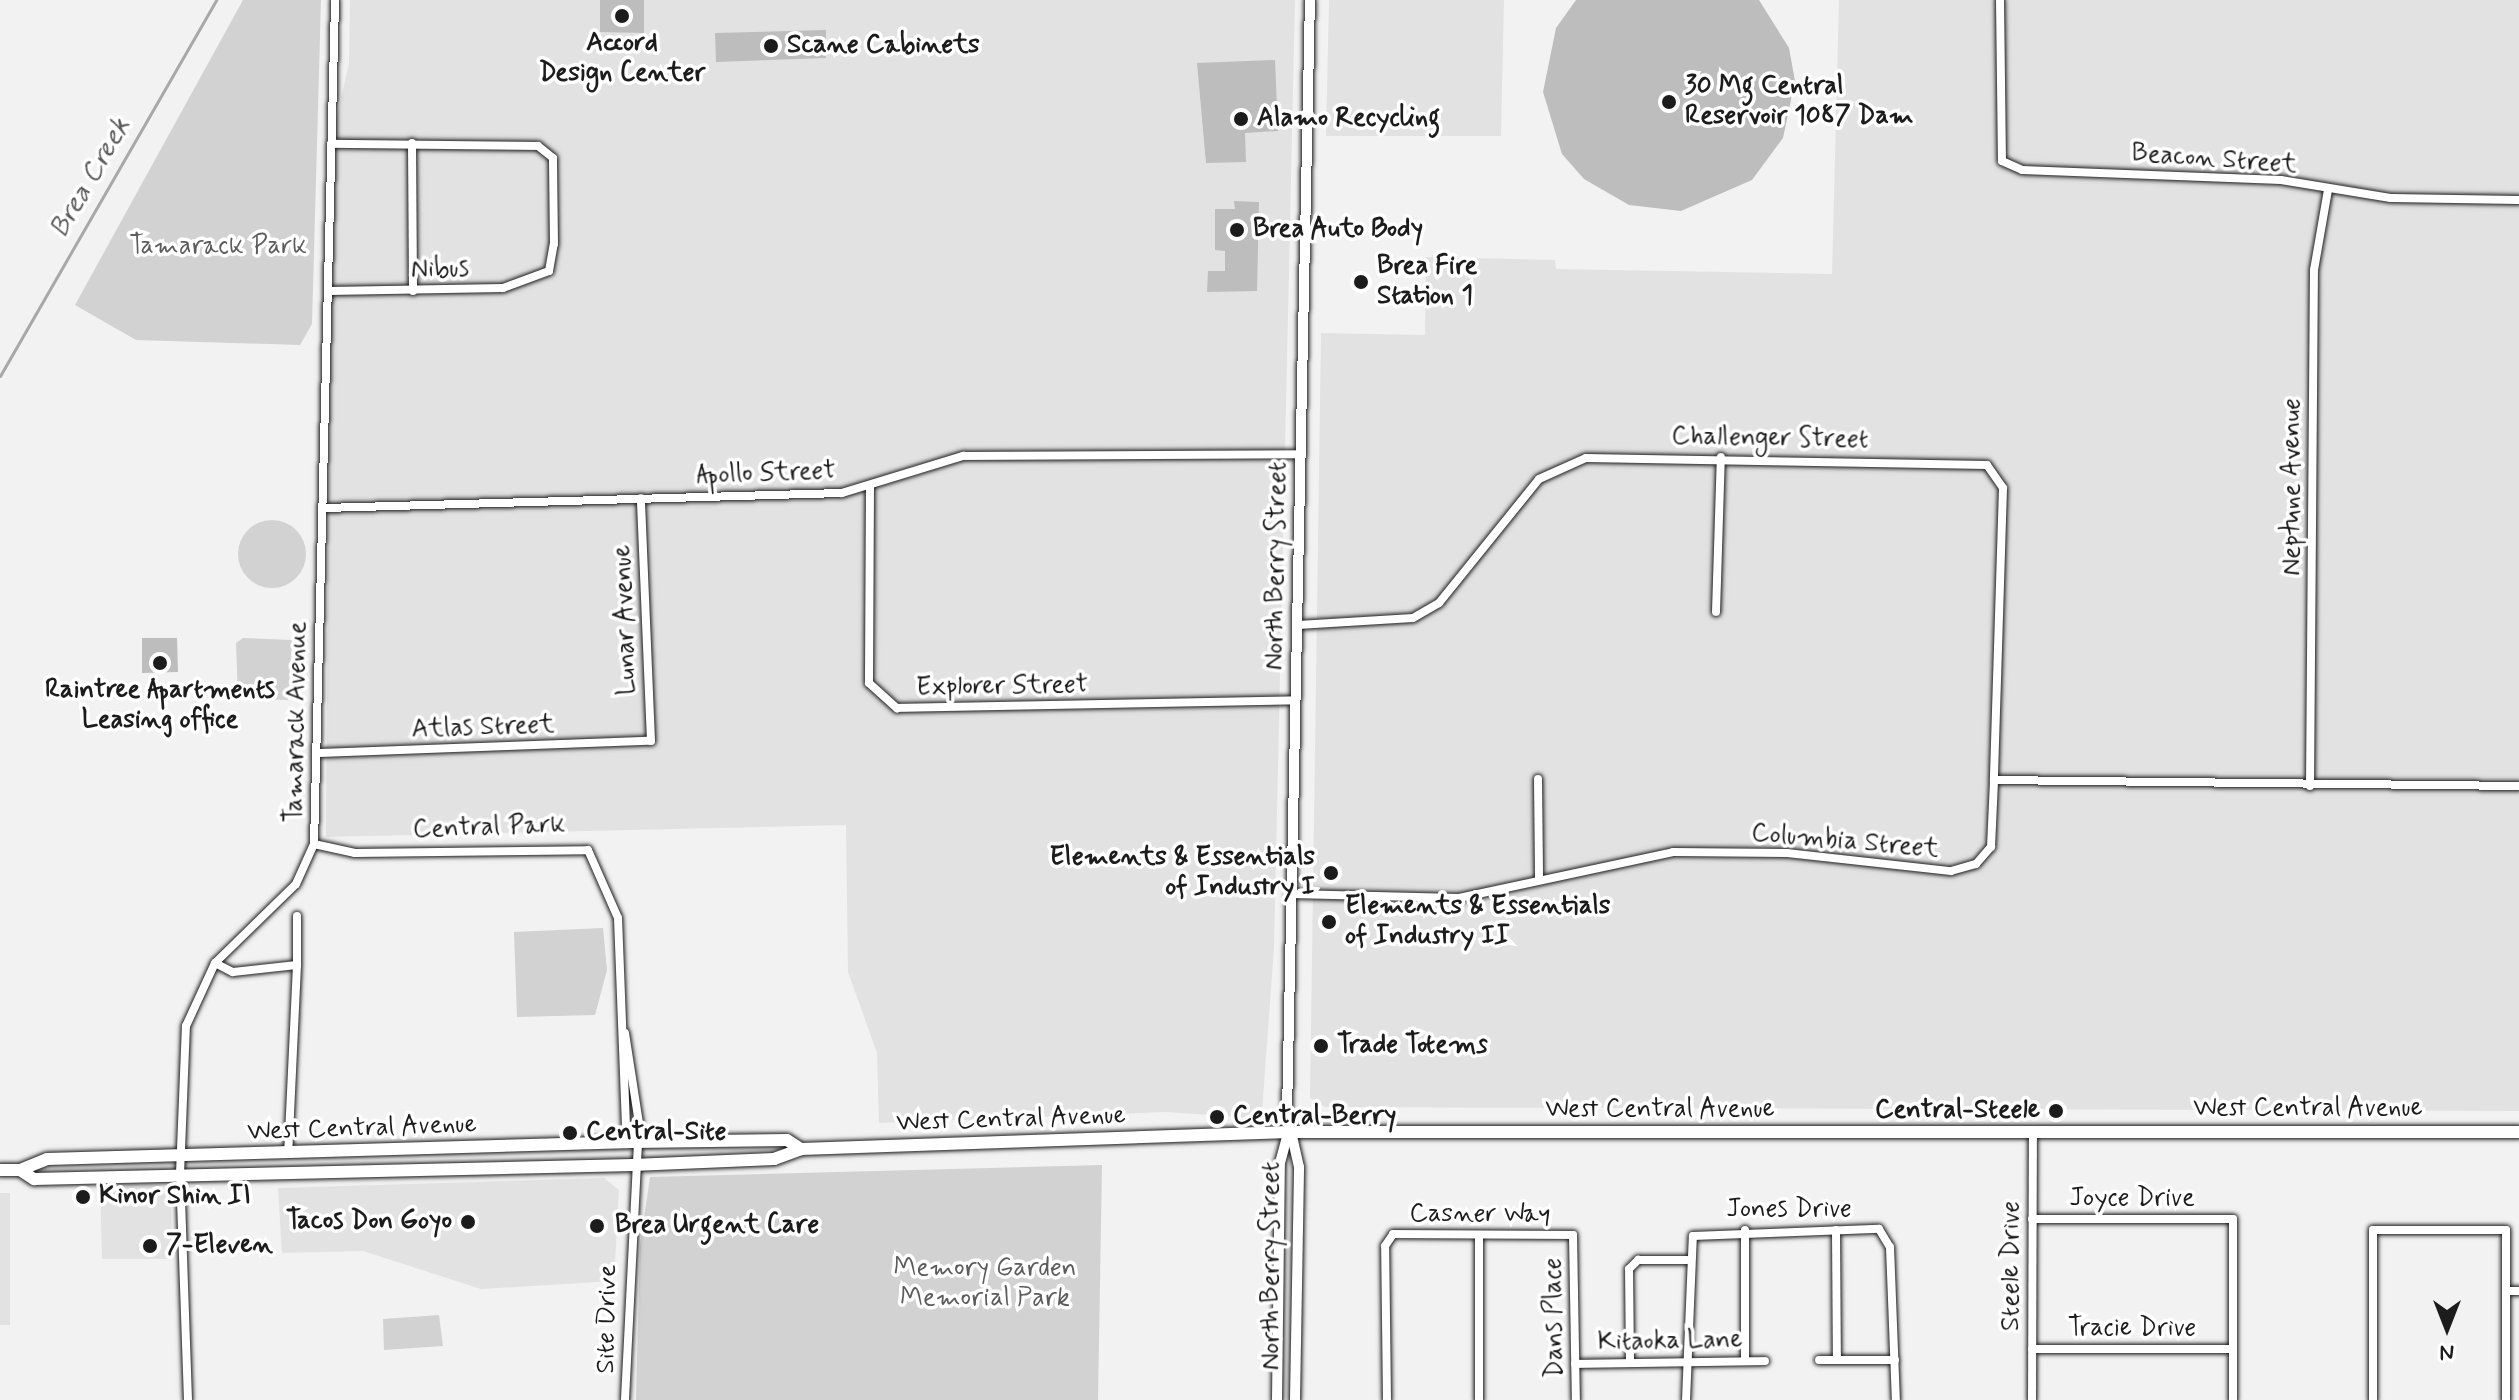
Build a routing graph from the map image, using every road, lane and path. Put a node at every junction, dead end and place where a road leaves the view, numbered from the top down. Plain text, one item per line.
1 (335, 0) edge
2 (1310, 0) edge
3 (2000, 0) edge
4 (412, 143) junction
5 (331, 144) junction
6 (2328, 190) junction
7 (2519, 200) edge
8 (329, 291) junction
9 (413, 291) junction
10 (1300, 454) junction
11 (1721, 457) junction
12 (870, 486) junction
13 (641, 498) junction
14 (324, 508) junction
15 (1716, 612) dead end
16 (1298, 625) junction
17 (1296, 700) junction
18 (651, 741) joint
19 (317, 753) junction
20 (1538, 779) dead end
21 (1994, 780) junction
22 (2310, 786) junction
23 (2519, 786) edge
24 (314, 844) junction
25 (1539, 880) junction
26 (1291, 894) junction
27 (297, 916) dead end
28 (618, 920) joint
29 (215, 963) junction
30 (297, 965) junction
31 (1289, 1132) junction
32 (2033, 1132) junction
33 (2519, 1132) edge
34 (633, 1142) junction
35 (801, 1149) junction
36 (288, 1153) junction
37 (181, 1156) junction
38 (633, 1165) junction
39 (0, 1170) edge
40 (20, 1170) junction
41 (180, 1174) junction
42 (2032, 1219) junction
43 (1745, 1230) junction
44 (1836, 1230) junction
45 (1479, 1235) junction
46 (1573, 1235) joint
47 (1687, 1260) junction
48 (2506, 1291) junction
49 (2519, 1291) edge
50 (2032, 1349) junction
51 (2233, 1349) junction
52 (1819, 1360) dead end
53 (1837, 1360) junction
54 (1895, 1360) junction
55 (1745, 1361) junction
56 (1765, 1361) dead end
57 (1686, 1362) junction
58 (1630, 1363) junction
59 (1575, 1364) junction
60 (188, 1400) edge
61 (625, 1400) edge
62 (1277, 1400) edge
63 (1295, 1400) edge
64 (1387, 1400) edge
65 (1479, 1400) edge
66 (1576, 1400) edge
67 (1686, 1400) edge
68 (1896, 1400) edge
69 (2032, 1400) edge
70 (2233, 1400) edge
71 (2373, 1400) edge
72 (2506, 1400) edge

1 - 5 street, Tamarack Avenue
2 - 10 street, North Berry Street
3 - 6 street, Beacon Street
4 - 5 street
4 - 9 street
4 - 9 street, Nibus
5 - 8 street, Tamarack Avenue
6 - 7 street, Beacon Street
6 - 22 street, Neptune Avenue
8 - 9 street, Nibus
8 - 14 street, Tamarack Avenue
10 - 12 street, Apollo Street
10 - 16 street, North Berry Street
11 - 15 street
11 - 16 street, Challenger Street
11 - 21 street, Challenger Street
12 - 13 street, Apollo Street
12 - 17 street, Explorer Street
13 - 14 street, Apollo Street
13 - 18 street, Lunar Avenue
14 - 19 street, Tamarack Avenue
16 - 17 street, North Berry Street
17 - 26 street, North Berry Street
18 - 19 street, Atlas Street
19 - 24 street, Tamarack Avenue
20 - 25 street
21 - 22 street
21 - 25 street, Columbia Street
22 - 23 street
24 - 28 street, Central Park
24 - 29 street, Tamarack Avenue
25 - 26 street, Columbia Street
26 - 31 street, North Berry Street
27 - 30 street
28 - 34 street, Site Drive
29 - 30 street
29 - 37 street, Tamarack Avenue
30 - 36 street
31 - 32 main road, West Central Avenue
31 - 35 main road, West Central Avenue
31 - 62 street, North Berry Street
31 - 63 street, North Berry Street
32 - 33 main road, West Central Avenue
32 - 42 street, Steele Drive
34 - 35 main road, West Central Avenue
34 - 36 main road, West Central Avenue
34 - 38 street, Site Drive
35 - 38 main road, West Central Avenue
36 - 37 main road, West Central Avenue
37 - 40 main road, West Central Avenue
37 - 41 street, Tamarack Avenue
38 - 41 main road, West Central Avenue
38 - 61 street, Site Drive
39 - 40 main road, West Central Avenue
40 - 41 main road, West Central Avenue
41 - 60 street, Tamarack Avenue
42 - 50 street, Steele Drive
42 - 51 street, Joyce Drive
43 - 44 street, Jones Drive
43 - 47 street, Jones Drive
43 - 55 street
44 - 53 street
44 - 54 street, Jones Drive
45 - 46 street, Casner Way
45 - 64 street, Casner Way
45 - 65 street
46 - 59 street, Dans Place
47 - 57 street
47 - 58 street
48 - 49 street
48 - 71 street
48 - 72 street
50 - 51 street, Tracie Drive
50 - 69 street, Steele Drive
51 - 70 street
52 - 53 street
53 - 54 street
54 - 68 street
55 - 56 street, Kitaoka Lane
55 - 57 street, Kitaoka Lane
57 - 58 street, Kitaoka Lane
57 - 67 street
58 - 59 street, Kitaoka Lane
59 - 66 street, Dans Place

